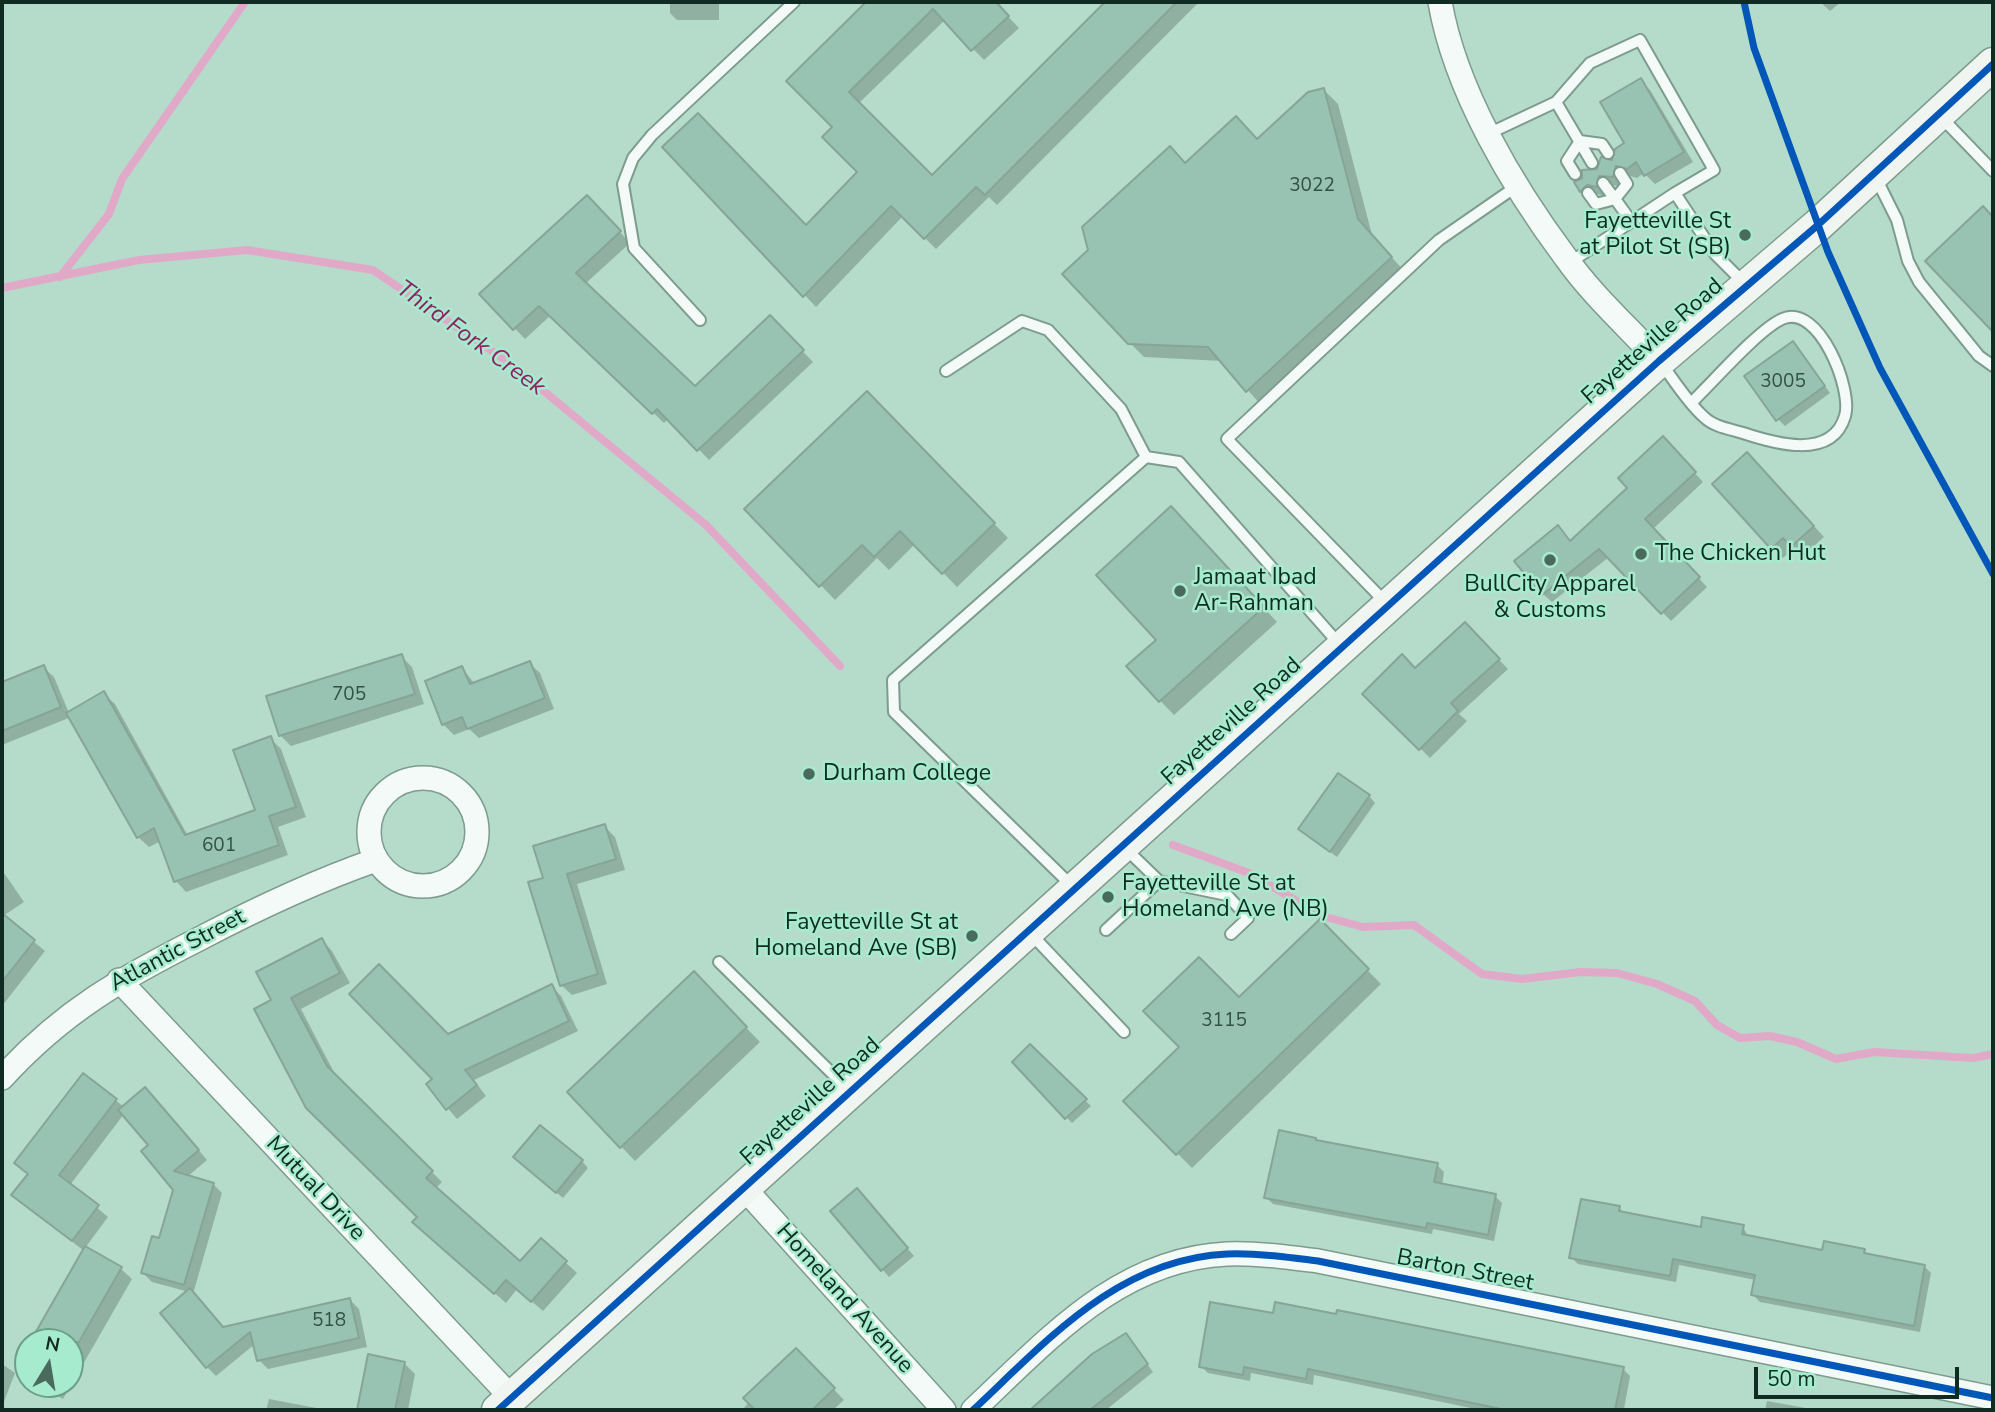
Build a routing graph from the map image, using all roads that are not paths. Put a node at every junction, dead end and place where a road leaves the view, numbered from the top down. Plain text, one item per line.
1 (794, 2) edge
2 (1440, 2) edge
3 (1993, 65) edge
4 (1556, 102) junction
5 (1939, 115) junction
6 (1490, 133) junction
7 (1580, 141) junction
8 (1608, 153) dead end
9 (1592, 163) dead end
10 (1993, 171) edge
11 (1620, 173) dead end
12 (1575, 174) dead end
13 (1874, 174) junction
14 (1604, 183) dead end
15 (1517, 186) junction
16 (1588, 193) dead end
17 (1675, 193) junction
18 (1615, 199) junction
19 (1631, 221) junction
20 (1569, 263) junction
21 (1746, 286) junction
22 (700, 320) dead end
23 (1659, 361) junction
24 (1993, 366) edge
25 (946, 371) dead end
26 (1692, 402) junction
27 (1146, 457) junction
28 (1389, 606) junction
29 (1343, 648) junction
30 (1124, 847) junction
31 (376, 860) junction
32 (1159, 881) junction
33 (1076, 890) junction
34 (1106, 930) dead end
35 (1029, 932) junction
36 (1231, 933) dead end
37 (719, 962) dead end
38 (119, 980) junction
39 (1124, 1032) dead end
40 (2, 1078) edge
41 (851, 1092) junction
42 (744, 1188) junction
43 (1993, 1398) edge
44 (505, 1404) edge
45 (944, 1410) edge
46 (973, 1410) edge

1 - 22 lane
2 - 6 street
3 - 5 main road, Fayetteville Road
4 - 6 lane
4 - 7 lane
4 - 17 lane
5 - 10 lane
5 - 13 main road, Fayetteville Road
6 - 15 street
7 - 8 lane
7 - 9 lane
7 - 12 lane
11 - 18 lane
13 - 21 main road, Fayetteville Road
13 - 24 lane
14 - 18 lane
15 - 20 street
15 - 28 lane
16 - 18 lane
17 - 19 lane
17 - 21 lane
18 - 19 lane
19 - 20 lane
20 - 23 street
21 - 23 main road, Fayetteville Road
23 - 26 lane
23 - 28 main road, Fayetteville Road
25 - 27 lane
26 - 26 lane
27 - 29 lane
27 - 33 lane
28 - 29 main road, Fayetteville Road
29 - 30 main road, Fayetteville Road
30 - 32 lane
30 - 33 main road, Fayetteville Road
31 - 31 street
31 - 38 street, Atlantic Street
32 - 34 lane
32 - 36 lane
33 - 35 main road, Fayetteville Road
35 - 39 lane
35 - 41 main road, Fayetteville Road
37 - 41 lane
38 - 40 street, Atlantic Street
38 - 44 street, Mutual Drive
41 - 42 main road, Fayetteville Road
42 - 44 main road, Fayetteville Road
42 - 45 street, Homeland Avenue
43 - 46 street, Barton Street

